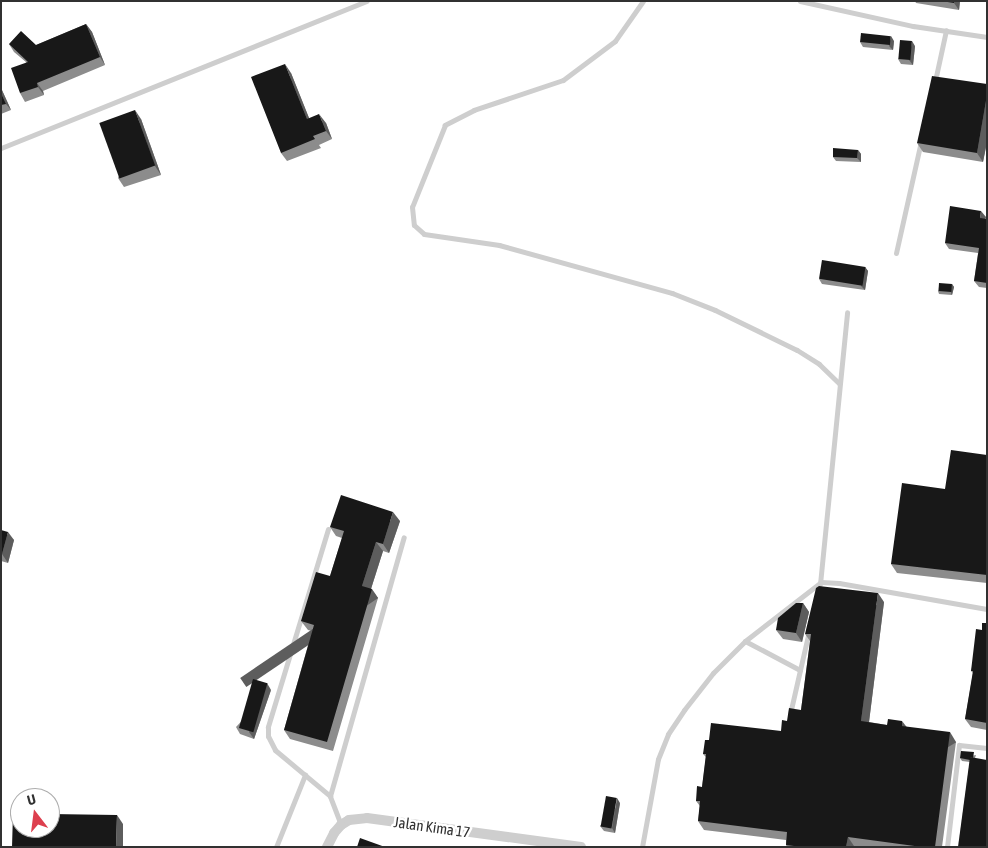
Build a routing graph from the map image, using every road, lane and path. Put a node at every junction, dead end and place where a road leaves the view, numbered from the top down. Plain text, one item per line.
1 (366, 1) edge
2 (643, 1) edge
3 (800, 1) edge
4 (946, 30) junction
5 (987, 36) edge
6 (933, 88) edge
7 (922, 137) edge
8 (1, 148) edge
9 (896, 253) dead end
10 (847, 312) dead end
11 (839, 383) junction
12 (328, 528) edge
13 (404, 537) dead end
14 (821, 582) junction
15 (819, 591) edge
16 (987, 609) edge
17 (810, 626) edge
18 (745, 641) junction
19 (800, 670) junction
20 (789, 718) edge
21 (987, 748) edge
22 (305, 775) junction
23 (330, 796) junction
24 (341, 825) junction
25 (276, 847) edge
26 (327, 847) edge
27 (581, 847) edge
28 (642, 847) edge
29 (946, 847) edge

1 - 8 lane
2 - 11 lane
3 - 4 lane
4 - 5 lane
4 - 6 lane
7 - 9 lane
10 - 11 lane
11 - 14 lane
12 - 22 lane
13 - 23 lane
14 - 15 lane
14 - 16 lane
14 - 18 lane
17 - 19 lane
18 - 19 lane
18 - 28 lane
19 - 20 lane
21 - 29 lane
22 - 23 lane
22 - 25 lane
23 - 24 lane
24 - 26 street
24 - 27 street, Jalan Kima 17

